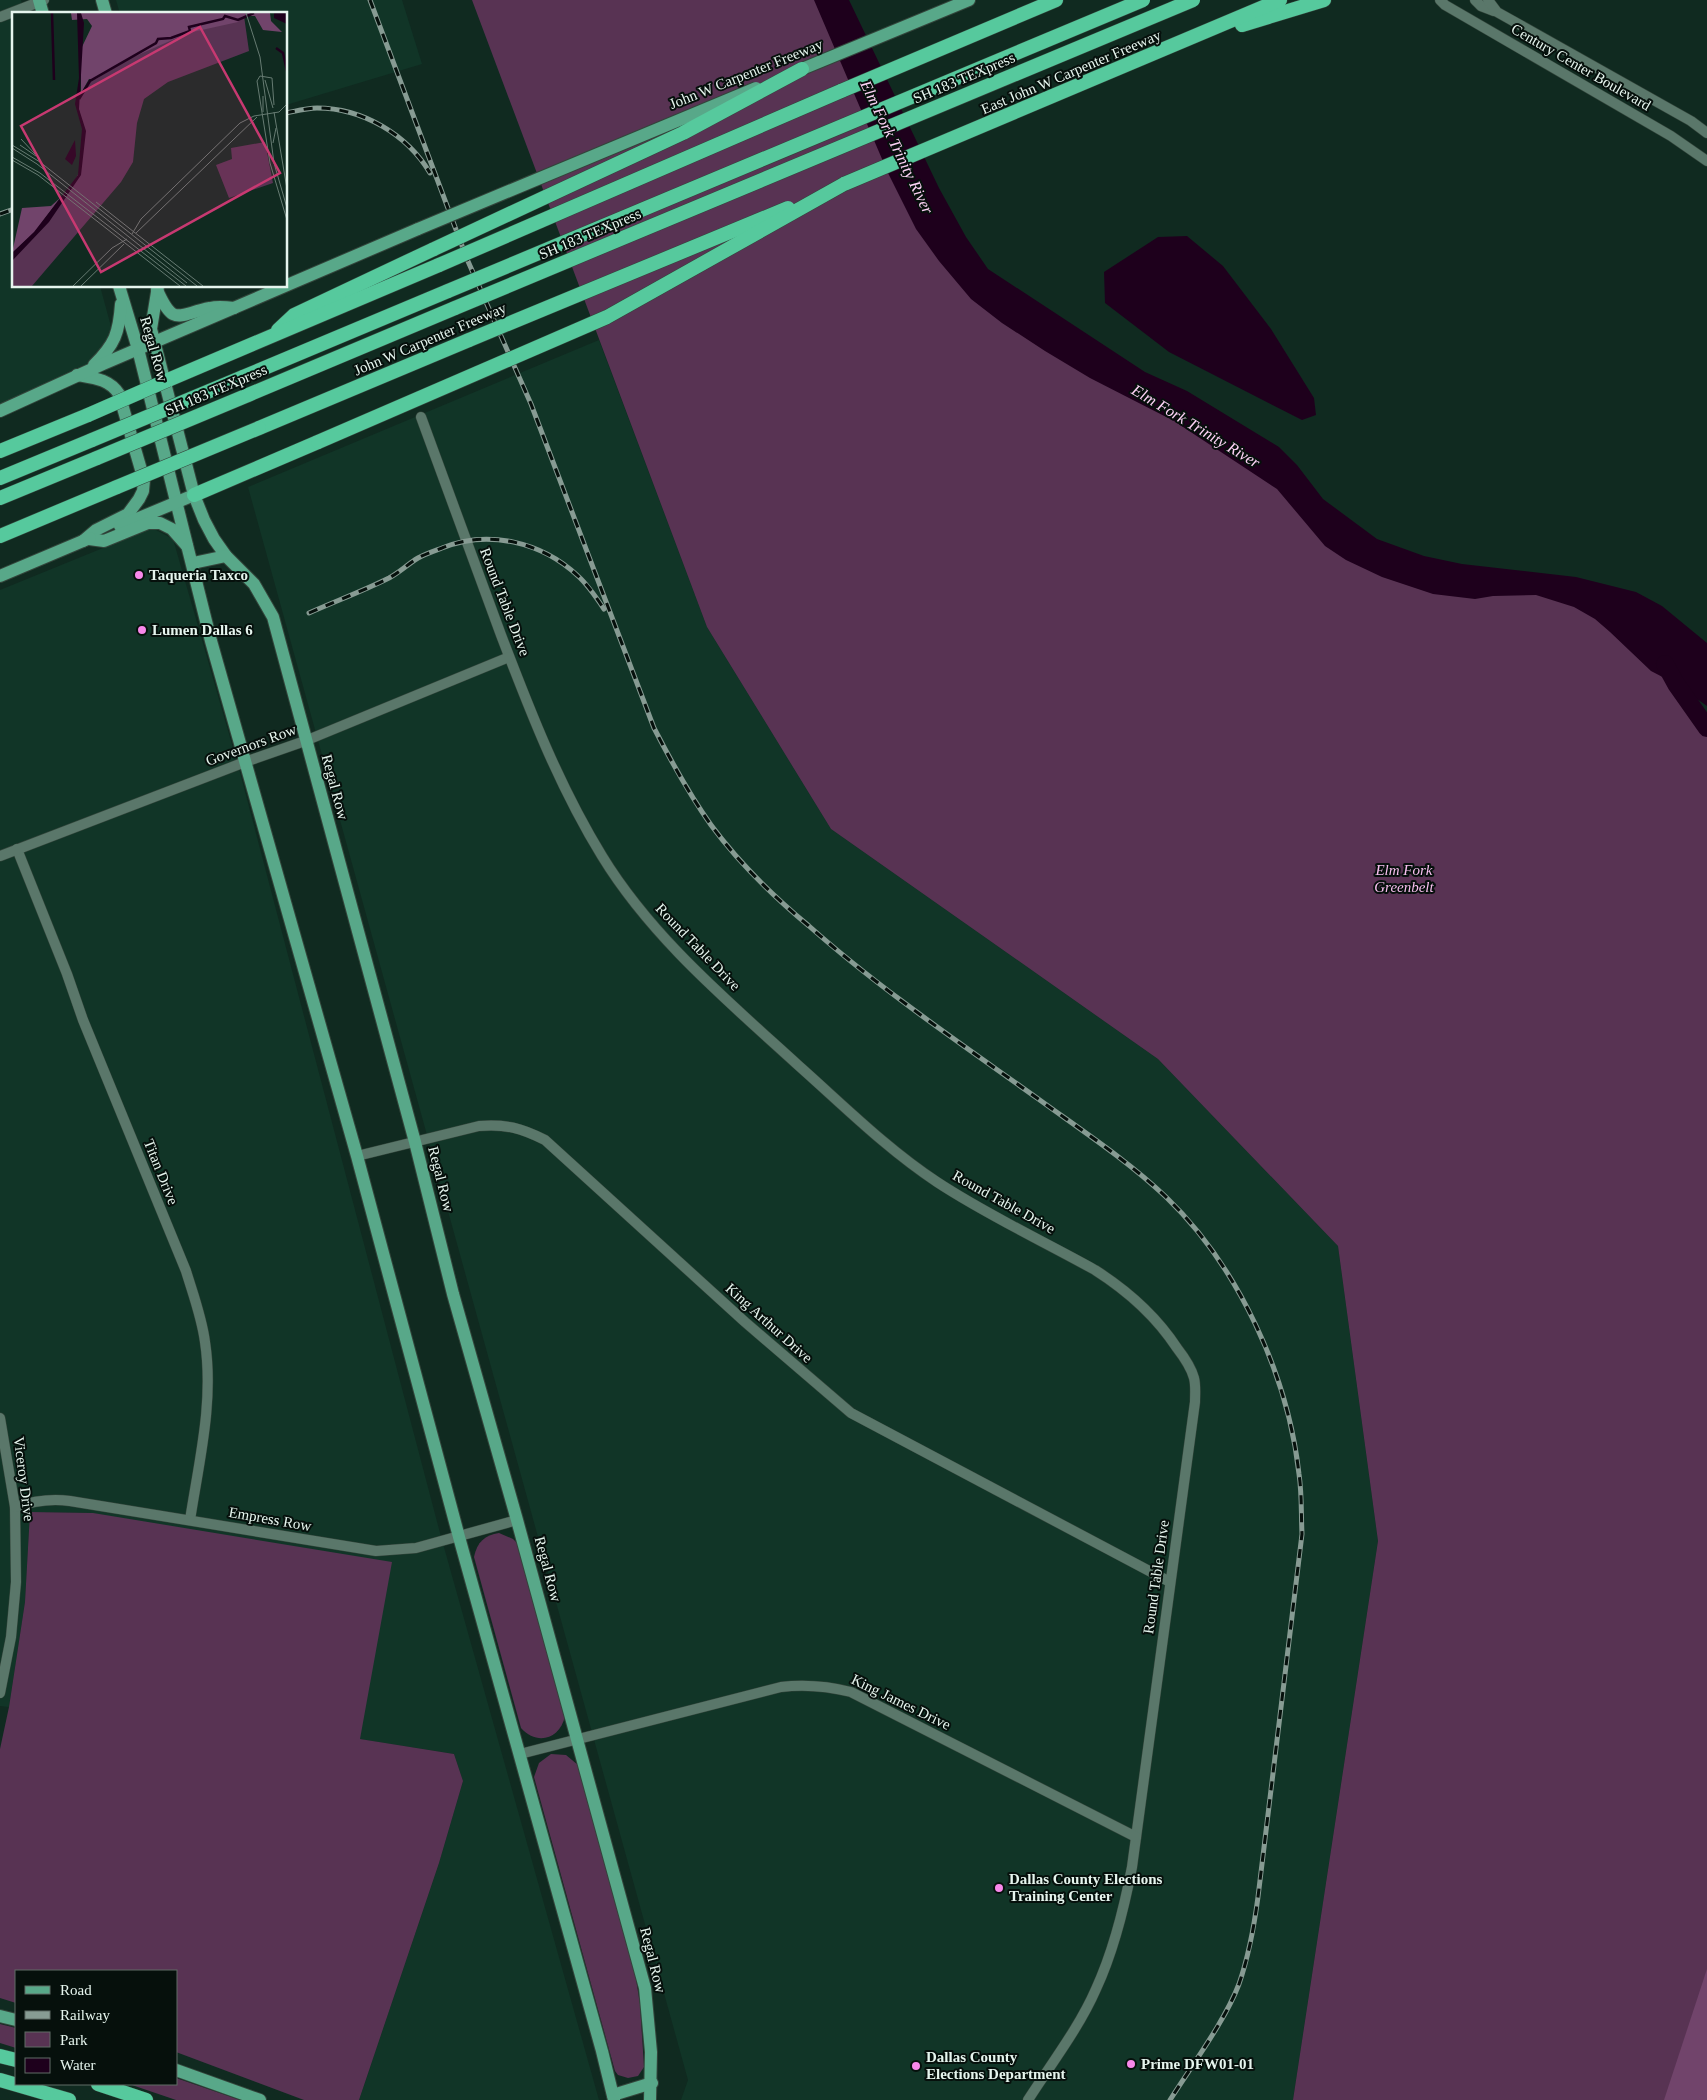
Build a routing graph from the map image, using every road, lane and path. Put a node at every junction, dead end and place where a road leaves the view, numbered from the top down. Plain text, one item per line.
1 (969, 0) edge
2 (1056, 0) edge
3 (1144, 0) edge
4 (1193, 0) edge
5 (1280, 0) edge
6 (1324, 0) edge
7 (1440, 0) edge
8 (1475, 0) edge
9 (1488, 0) edge
10 (41, 4) edge
11 (12, 12) edge
12 (14, 12) edge
13 (1497, 12) junction
14 (0, 16) edge
15 (1177, 45) junction
16 (802, 69) junction
17 (1707, 133) edge
18 (1707, 161) edge
19 (873, 172) joint
20 (844, 184) junction
21 (288, 285) edge
22 (157, 288) edge
23 (282, 288) edge
24 (120, 291) edge
25 (236, 308) junction
26 (265, 339) junction
27 (154, 343) junction
28 (138, 349) junction
29 (89, 370) junction
30 (77, 375) junction
31 (0, 411) edge
32 (421, 417) dead end
33 (0, 451) edge
34 (0, 478) edge
35 (194, 495) junction
36 (0, 498) edge
37 (177, 502) junction
38 (0, 536) edge
39 (86, 540) junction
40 (189, 548) junction
41 (226, 556) junction
42 (193, 563) junction
43 (0, 576) edge
44 (509, 657) junction
45 (305, 741) junction
46 (245, 762) junction
47 (17, 848) junction
48 (0, 856) edge
49 (415, 1142) junction
50 (357, 1156) junction
51 (0, 1418) edge
52 (15, 1507) junction
53 (190, 1520) junction
54 (517, 1520) junction
55 (459, 1536) junction
56 (1170, 1582) junction
57 (0, 1693) edge
58 (577, 1740) junction
59 (520, 1754) junction
60 (1136, 1837) junction
61 (0, 2016) edge
62 (15, 2020) edge
63 (0, 2056) edge
64 (15, 2060) edge
65 (178, 2071) edge
66 (0, 2080) edge
67 (652, 2083) junction
68 (15, 2084) edge
69 (17, 2085) edge
70 (101, 2085) edge
71 (613, 2097) edge
72 (69, 2100) edge
73 (146, 2100) edge
74 (260, 2100) edge
75 (650, 2100) edge
76 (1028, 2100) edge

1 - 16 main road, John W Carpenter Freeway
2 - 26 highway, bridge
3 - 34 highway, SH 183 TEXpress, bridge
4 - 36 highway, SH 183 TEXpress, bridge
5 - 15 highway, East John W Carpenter Freeway
6 - 15 highway
7 - 18 street, Century Center Boulevard
8 - 13 street
9 - 13 street, Century Center Boulevard
10 - 12 street
11 - 14 street
13 - 17 street, Century Center Boulevard
15 - 19 highway, East John W Carpenter Freeway
16 - 21 main road, John W Carpenter Freeway, bridge
16 - 26 highway, bridge
19 - 20 highway, John W Carpenter Freeway
20 - 35 highway, bridge
20 - 38 highway, John W Carpenter Freeway, bridge
22 - 25 main road
22 - 27 main road, Regal Row
23 - 25 main road, John W Carpenter Freeway, bridge
24 - 28 main road, Regal Row
24 - 29 main road
25 - 27 main road, John W Carpenter Freeway
26 - 33 highway, bridge
27 - 28 main road, John W Carpenter Freeway
27 - 35 main road, Regal Row
28 - 29 main road, John W Carpenter Freeway
28 - 37 main road, Regal Row
29 - 30 main road, John W Carpenter Freeway
30 - 31 main road, John W Carpenter Freeway
30 - 39 main road
32 - 44 street, Round Table Drive
35 - 37 main road
35 - 41 main road, Regal Row
37 - 39 main road
37 - 40 main road, Regal Row
39 - 40 main road
39 - 43 main road
40 - 42 main road, Regal Row
41 - 42 main road
41 - 45 main road, Regal Row
42 - 46 main road, Regal Row
44 - 45 street, Governors Row
44 - 56 street, Round Table Drive
45 - 46 street, Governors Row
45 - 49 main road, Regal Row
46 - 47 street, Governors Row
46 - 50 main road, Regal Row
47 - 48 street, Governors Row
47 - 53 street, Titan Drive
49 - 50 street, King Arthur Drive
49 - 54 main road, Regal Row
49 - 56 street, King Arthur Drive
50 - 55 main road, Regal Row
51 - 52 street, Viceroy Drive
52 - 53 street, Empress Row
52 - 57 street, Viceroy Drive
53 - 55 street, Empress Row
54 - 55 street, Empress Row
54 - 58 main road, Regal Row
55 - 59 main road, Regal Row
56 - 60 street, Round Table Drive
58 - 59 street, King James Drive
58 - 60 street, King James Drive
58 - 67 main road, Regal Row
59 - 71 main road, Regal Row
60 - 76 street, Round Table Drive
61 - 62 main road
63 - 64 highway
65 - 74 main road
66 - 68 highway
67 - 71 main road
67 - 75 main road, Regal Row
69 - 72 highway
70 - 73 highway

